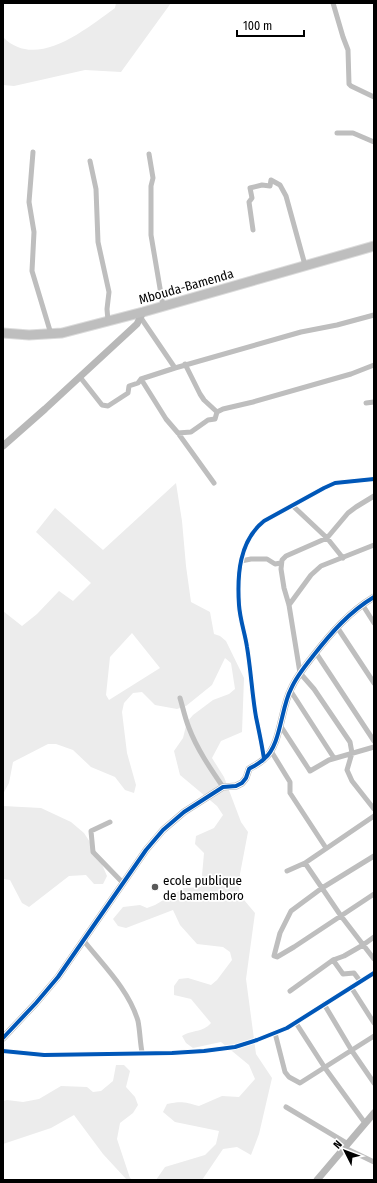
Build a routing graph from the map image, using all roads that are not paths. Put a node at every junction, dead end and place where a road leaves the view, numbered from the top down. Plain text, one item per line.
1 (333, 3) edge
2 (374, 98) edge
3 (337, 133) dead end
4 (374, 142) edge
5 (33, 152) dead end
6 (149, 154) dead end
7 (90, 161) dead end
8 (253, 230) dead end
9 (374, 246) edge
10 (304, 265) junction
11 (163, 306) junction
12 (142, 315) junction
13 (374, 315) edge
14 (108, 321) junction
15 (3, 333) edge
16 (51, 334) junction
17 (185, 364) junction
18 (374, 365) edge
19 (175, 368) junction
20 (80, 377) junction
21 (141, 379) junction
22 (374, 402) edge
23 (366, 403) dead end
24 (217, 412) junction
25 (178, 433) junction
26 (3, 446) edge
27 (374, 479) edge
28 (214, 483) dead end
29 (374, 496) edge
30 (293, 506) junction
31 (327, 538) junction
32 (374, 546) edge
33 (343, 558) junction
34 (241, 561) junction
35 (281, 563) junction
36 (374, 597) edge
37 (362, 604) junction
38 (289, 605) junction
39 (374, 623) edge
40 (337, 627) junction
41 (316, 653) junction
42 (300, 672) junction
43 (374, 683) edge
44 (290, 690) junction
45 (180, 698) dead end
46 (280, 725) junction
47 (374, 741) edge
48 (374, 748) edge
49 (271, 751) junction
50 (352, 753) junction
51 (334, 758) junction
52 (264, 759) junction
53 (223, 786) junction
54 (374, 809) edge
55 (374, 816) edge
56 (110, 822) dead end
57 (326, 848) junction
58 (374, 856) edge
59 (305, 863) junction
60 (287, 871) dead end
61 (123, 883) junction
62 (322, 888) junction
63 (374, 894) edge
64 (341, 916) junction
65 (374, 937) edge
66 (84, 941) junction
67 (363, 945) junction
68 (374, 959) edge
69 (333, 960) junction
70 (374, 973) edge
71 (360, 981) junction
72 (351, 986) junction
73 (290, 991) dead end
74 (324, 1004) junction
75 (296, 1023) junction
76 (374, 1023) edge
77 (275, 1033) junction
78 (374, 1036) edge
79 (3, 1038) edge
80 (352, 1050) junction
81 (3, 1051) edge
82 (142, 1052) junction
83 (325, 1068) junction
84 (374, 1083) edge
85 (286, 1107) dead end
86 (374, 1113) edge
87 (365, 1123) junction
88 (347, 1146) junction
89 (374, 1162) edge
90 (317, 1180) edge

1 - 2 street
3 - 4 street
5 - 16 street
6 - 11 street
7 - 14 street
8 - 10 street
9 - 10 highway, Mbouda-Bamenda
10 - 11 highway, Mbouda-Bamenda
11 - 12 highway, Mbouda-Bamenda
12 - 14 highway, Mbouda-Bamenda
12 - 19 street
12 - 20 street
13 - 17 street
14 - 16 highway, Mbouda-Bamenda
15 - 16 highway, Mbouda-Bamenda
17 - 19 street
17 - 24 street
18 - 24 street
19 - 21 street
20 - 21 street
20 - 26 street
21 - 25 street
22 - 23 street
24 - 25 street
25 - 28 street
27 - 30 street
29 - 31 street
30 - 31 street
30 - 34 street
31 - 33 street
31 - 35 street
32 - 33 street
33 - 38 street
34 - 35 street
34 - 52 street
35 - 38 street
36 - 37 street
37 - 39 street
37 - 40 street
38 - 42 street
40 - 41 street
40 - 43 street
41 - 42 street
41 - 47 street
42 - 44 street
42 - 50 street
44 - 46 street
44 - 51 street
45 - 53 street
46 - 49 street
46 - 51 street
48 - 50 street
49 - 52 street
49 - 57 street
50 - 51 street
50 - 54 street
52 - 53 street
53 - 61 street
55 - 57 street
56 - 61 street
57 - 59 street
58 - 62 street
59 - 60 street
59 - 62 street
61 - 66 street
62 - 64 street
62 - 64 street
63 - 64 street
64 - 67 street
65 - 67 street
66 - 79 street
66 - 82 street
67 - 68 street
67 - 69 street
69 - 71 street
69 - 73 street
70 - 71 street
71 - 72 street
72 - 74 street
72 - 76 street
74 - 75 street
74 - 80 street
75 - 77 street
75 - 83 street
77 - 82 street
77 - 83 street
78 - 80 street
80 - 83 street
80 - 84 street
81 - 82 street
83 - 87 street
85 - 88 street
86 - 87 street
87 - 88 street
88 - 89 street
88 - 90 street

